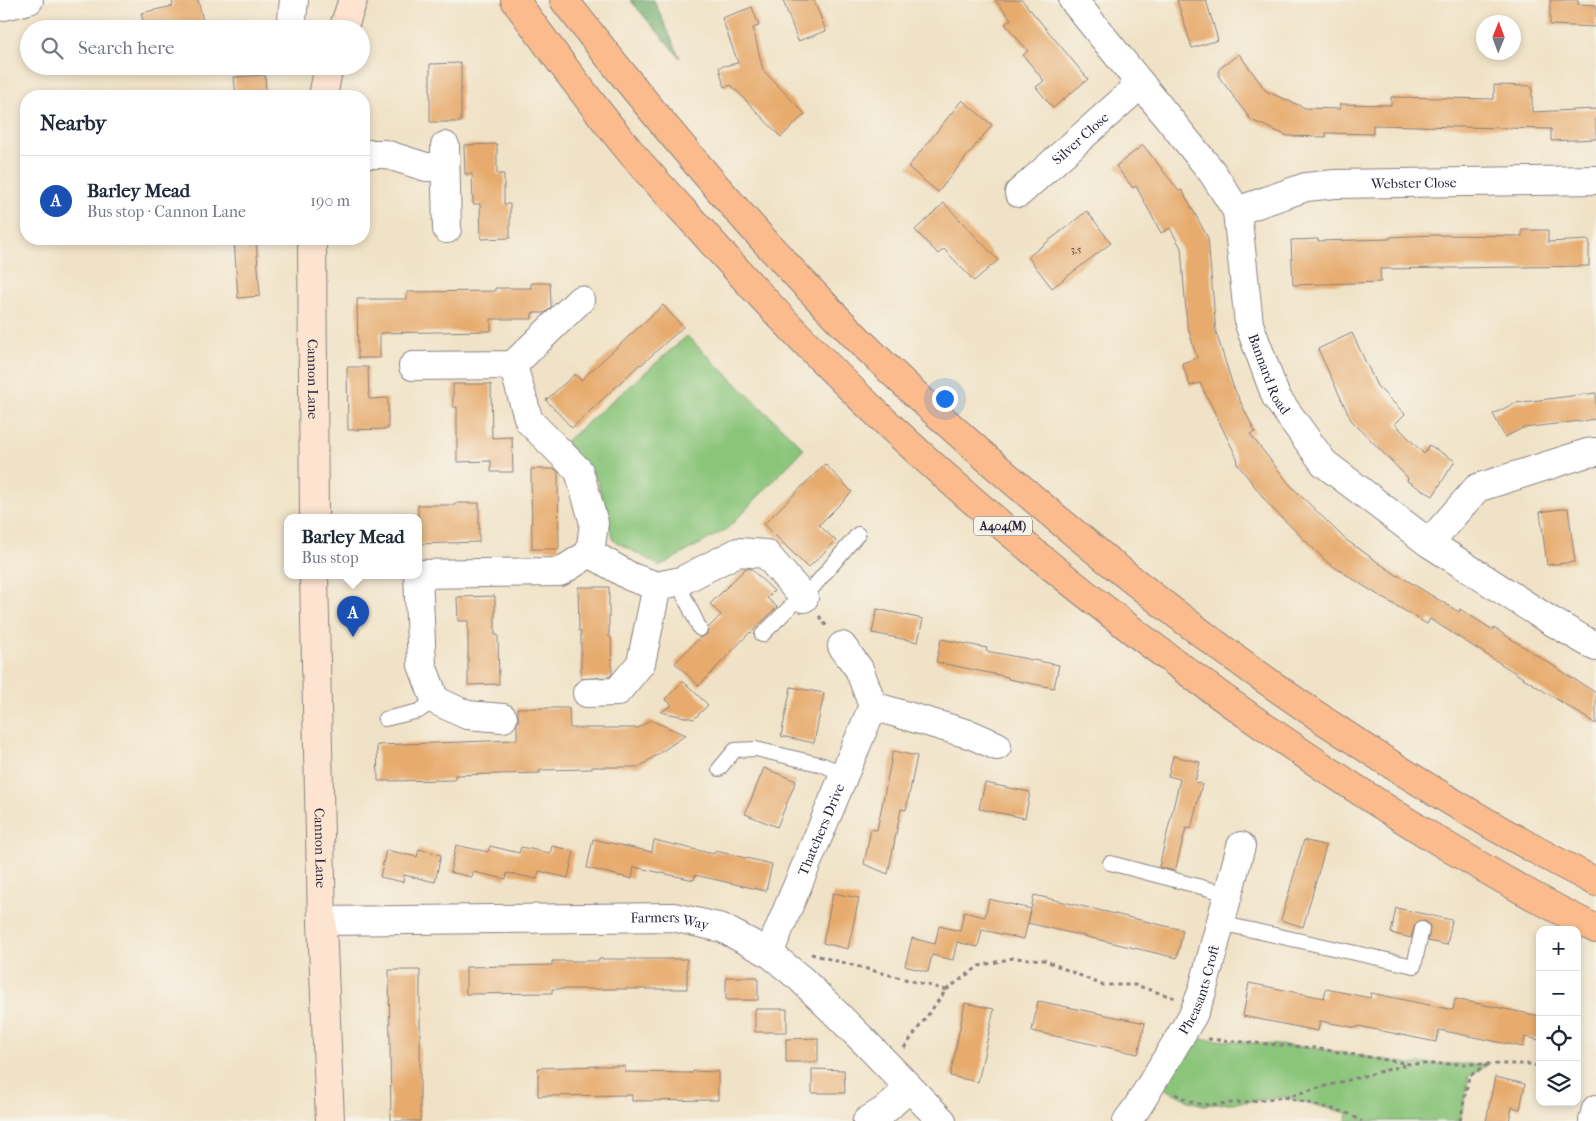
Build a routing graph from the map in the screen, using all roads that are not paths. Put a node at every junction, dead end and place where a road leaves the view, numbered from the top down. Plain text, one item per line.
1 (29, 0) edge
2 (294, 0) edge
3 (353, 0) edge
4 (515, 0) edge
5 (564, 0) edge
6 (1073, 0) edge
7 (0, 8) edge
8 (292, 20) edge
9 (346, 20) edge
10 (328, 75) edge
11 (1141, 84) junction
12 (325, 90) edge
13 (370, 154) edge
14 (1596, 180) edge
15 (1019, 193) dead end
16 (1237, 210) junction
17 (447, 229) dead end
18 (312, 245) edge
19 (580, 300) dead end
20 (413, 366) dead end
21 (513, 366) junction
22 (1596, 452) edge
23 (314, 514) edge
24 (858, 534) dead end
25 (1429, 542) junction
26 (590, 553) junction
27 (422, 574) edge
28 (314, 579) edge
29 (418, 579) edge
30 (669, 584) junction
31 (803, 596) junction
32 (700, 628) dead end
33 (762, 635) dead end
34 (842, 646) road end
35 (1596, 647) edge
36 (587, 693) dead end
37 (435, 700) junction
38 (872, 706) junction
39 (504, 718) dead end
40 (385, 719) dead end
41 (997, 746) dead end
42 (719, 769) dead end
43 (844, 774) junction
44 (1241, 846) dead end
45 (1110, 863) dead end
46 (1596, 882) edge
47 (1228, 894) junction
48 (322, 922) junction
49 (1220, 923) junction
50 (1422, 929) dead end
51 (1596, 930) edge
52 (772, 946) junction
53 (909, 1088) junction
54 (1596, 1109) edge
55 (330, 1121) edge
56 (867, 1121) edge
57 (942, 1121) edge
58 (1127, 1121) edge
59 (1593, 1121) edge

1 - 7 street
2 - 8 street
3 - 9 street
4 - 51 highway, A404(M)
5 - 46 highway, A404(M)
6 - 11 street, Bannard Road
10 - 12 street
11 - 15 street, Silver Close
11 - 16 street, Bannard Road
13 - 17 street
14 - 16 street, Webster Close
16 - 25 street, Bannard Road
18 - 23 street, Cannon Lane
19 - 21 street
20 - 21 street
21 - 26 street
22 - 25 street
24 - 31 lane
25 - 35 street, Bannard Road
26 - 27 street
26 - 30 street
28 - 48 street, Cannon Lane
29 - 37 street
30 - 31 street
30 - 32 lane
30 - 36 street
31 - 33 lane
34 - 38 street
37 - 39 street
37 - 40 lane
38 - 41 street
38 - 43 street, Thatchers Drive
42 - 43 lane
43 - 52 street, Thatchers Drive
44 - 47 street, Pheasants Croft
45 - 47 lane
47 - 49 street, Pheasants Croft
48 - 52 street, Farmers Way
48 - 55 street, Cannon Lane
49 - 50 lane
49 - 58 street, Pheasants Croft
52 - 53 street, Farmers Way
53 - 56 street
53 - 57 street, Farmers Way
54 - 59 street

